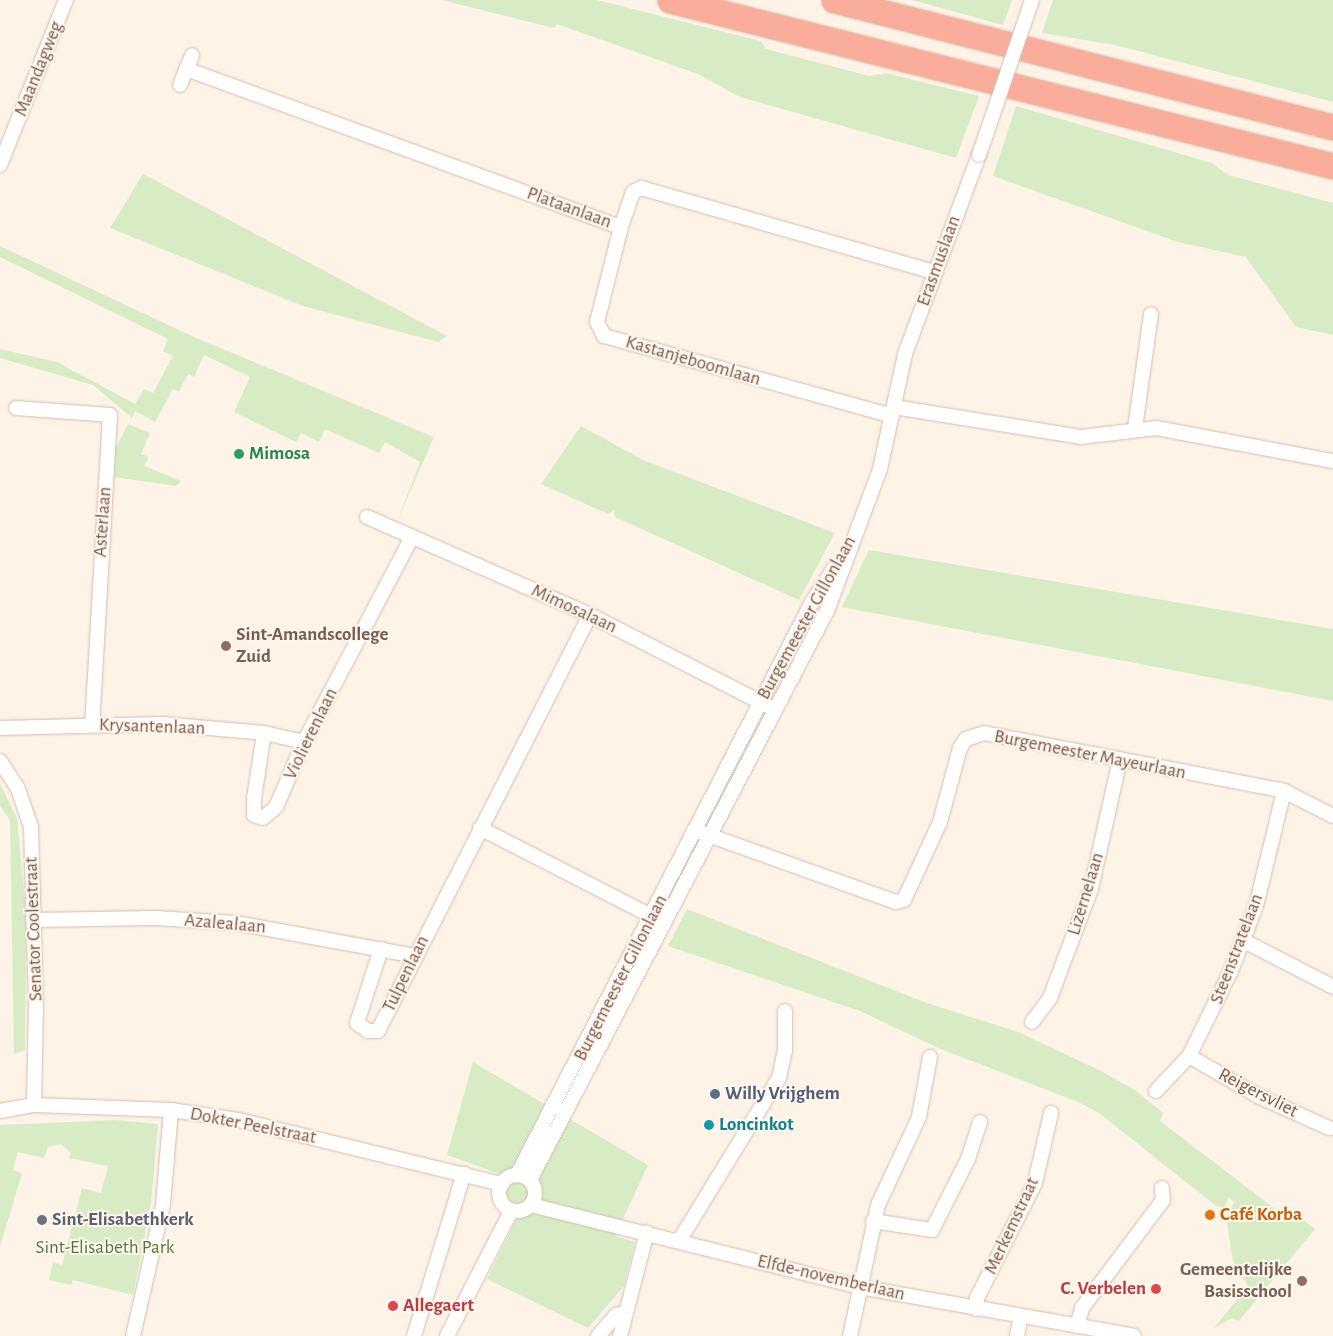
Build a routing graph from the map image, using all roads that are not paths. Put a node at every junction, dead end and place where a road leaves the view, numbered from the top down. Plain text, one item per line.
1 (66, 0) edge
2 (670, 0) edge
3 (834, 0) edge
4 (1032, 0) edge
5 (192, 55) dead end
6 (186, 69) junction
7 (180, 85) dead end
8 (1333, 128) edge
9 (0, 165) edge
10 (1333, 166) edge
11 (621, 227) junction
12 (934, 272) junction
13 (1151, 314) dead end
14 (16, 408) dead end
15 (893, 411) junction
16 (1135, 428) junction
17 (1333, 461) edge
18 (368, 517) dead end
19 (859, 527) junction
20 (412, 536) junction
21 (590, 615) junction
22 (760, 702) junction
23 (776, 710) junction
24 (92, 724) junction
25 (0, 728) edge
26 (264, 733) junction
27 (304, 742) junction
28 (1120, 759) junction
29 (0, 761) edge
30 (1284, 791) junction
31 (1333, 816) edge
32 (480, 828) junction
33 (694, 830) junction
34 (707, 836) junction
35 (653, 917) junction
36 (33, 920) junction
37 (1244, 941) junction
38 (381, 949) junction
39 (415, 956) junction
40 (1333, 987) edge
41 (785, 1011) dead end
42 (1032, 1022) dead end
43 (1189, 1056) junction
44 (930, 1057) dead end
45 (1156, 1091) dead end
46 (34, 1105) junction
47 (171, 1110) junction
48 (0, 1111) edge
49 (1051, 1113) dead end
50 (980, 1122) dead end
51 (1329, 1128) dead end
52 (464, 1173) junction
53 (524, 1178) junction
54 (502, 1184) junction
55 (1162, 1188) dead end
56 (531, 1205) junction
57 (511, 1210) junction
58 (873, 1221) junction
59 (647, 1232) junction
60 (679, 1241) junction
61 (860, 1288) junction
62 (976, 1309) junction
63 (626, 1313) junction
64 (1021, 1316) junction
65 (1077, 1326) junction
66 (133, 1336) edge
67 (414, 1336) edge
68 (447, 1336) edge
69 (598, 1336) edge
70 (620, 1336) edge
71 (850, 1336) edge
72 (1017, 1336) edge
73 (1134, 1336) edge

1 - 9 street, Maandagweg
2 - 10 highway
3 - 8 highway
4 - 12 street, Erasmuslaan, bridge
5 - 6 street
6 - 7 street
6 - 11 street, Plataanlaan
11 - 12 street, Plataanlaan
11 - 15 street, Kastanjeboomlaan
12 - 15 street, Erasmuslaan
13 - 16 street
14 - 24 street, Asterlaan
15 - 16 street, Kastanjeboomlaan
15 - 19 street, Erasmuslaan
16 - 17 street
18 - 20 street, Mimosalaan
19 - 22 street, Burgemeester Gillonlaan
19 - 23 street, Burgemeester Gillonlaan
20 - 21 street, Mimosalaan
20 - 27 street, Violierenlaan
21 - 22 street, Mimosalaan
21 - 32 street, Tulpenlaan
22 - 23 street, Mimosalaan
22 - 33 street, Burgemeester Gillonlaan
23 - 34 street, Burgemeester Gillonlaan
24 - 25 street, Krysantenlaan
24 - 26 street, Krysantenlaan
26 - 27 street, Krysantenlaan
26 - 27 street, Violierenlaan
28 - 30 street, Burgemeester Mayeurlaan
28 - 34 street, Burgemeester Mayeurlaan
28 - 42 street, Lizernelaan
29 - 36 street, Senator Coolestraat
30 - 31 street, Burgemeester Mayeurlaan
30 - 37 street, Steenstratelaan
32 - 35 street
32 - 39 street, Tulpenlaan
33 - 34 street, Burgemeester Mayeurlaan
33 - 35 street, Burgemeester Gillonlaan
34 - 53 street, Burgemeester Gillonlaan
35 - 53 street, Burgemeester Gillonlaan
36 - 38 street, Azalealaan
36 - 46 street, Senator Coolestraat
37 - 40 street
37 - 43 street, Steenstratelaan
38 - 39 street, Azalealaan
38 - 39 street, Tulpenlaan
41 - 60 street
43 - 45 street, Steenstratelaan
43 - 51 street, Reigersvliet
44 - 58 street
46 - 47 street, Dokter Peelstraat
46 - 48 street, Dokter Peelstraat
47 - 52 street, Dokter Peelstraat
47 - 66 street
49 - 62 street, Merkemstraat
50 - 58 street
52 - 54 street, Dokter Peelstraat
52 - 67 street
53 - 54 street
53 - 56 street
54 - 57 street
55 - 65 street
56 - 57 street
56 - 59 street, Elfde-novemberlaan
57 - 68 street
58 - 61 street
59 - 60 street, Elfde-novemberlaan
59 - 63 street
60 - 61 street, Elfde-novemberlaan
61 - 62 street, Elfde-novemberlaan
61 - 71 street
62 - 64 street, Elfde-novemberlaan
63 - 69 street
63 - 70 street
64 - 65 street, Elfde-novemberlaan
64 - 72 street
65 - 73 street, Elfde-novemberlaan

